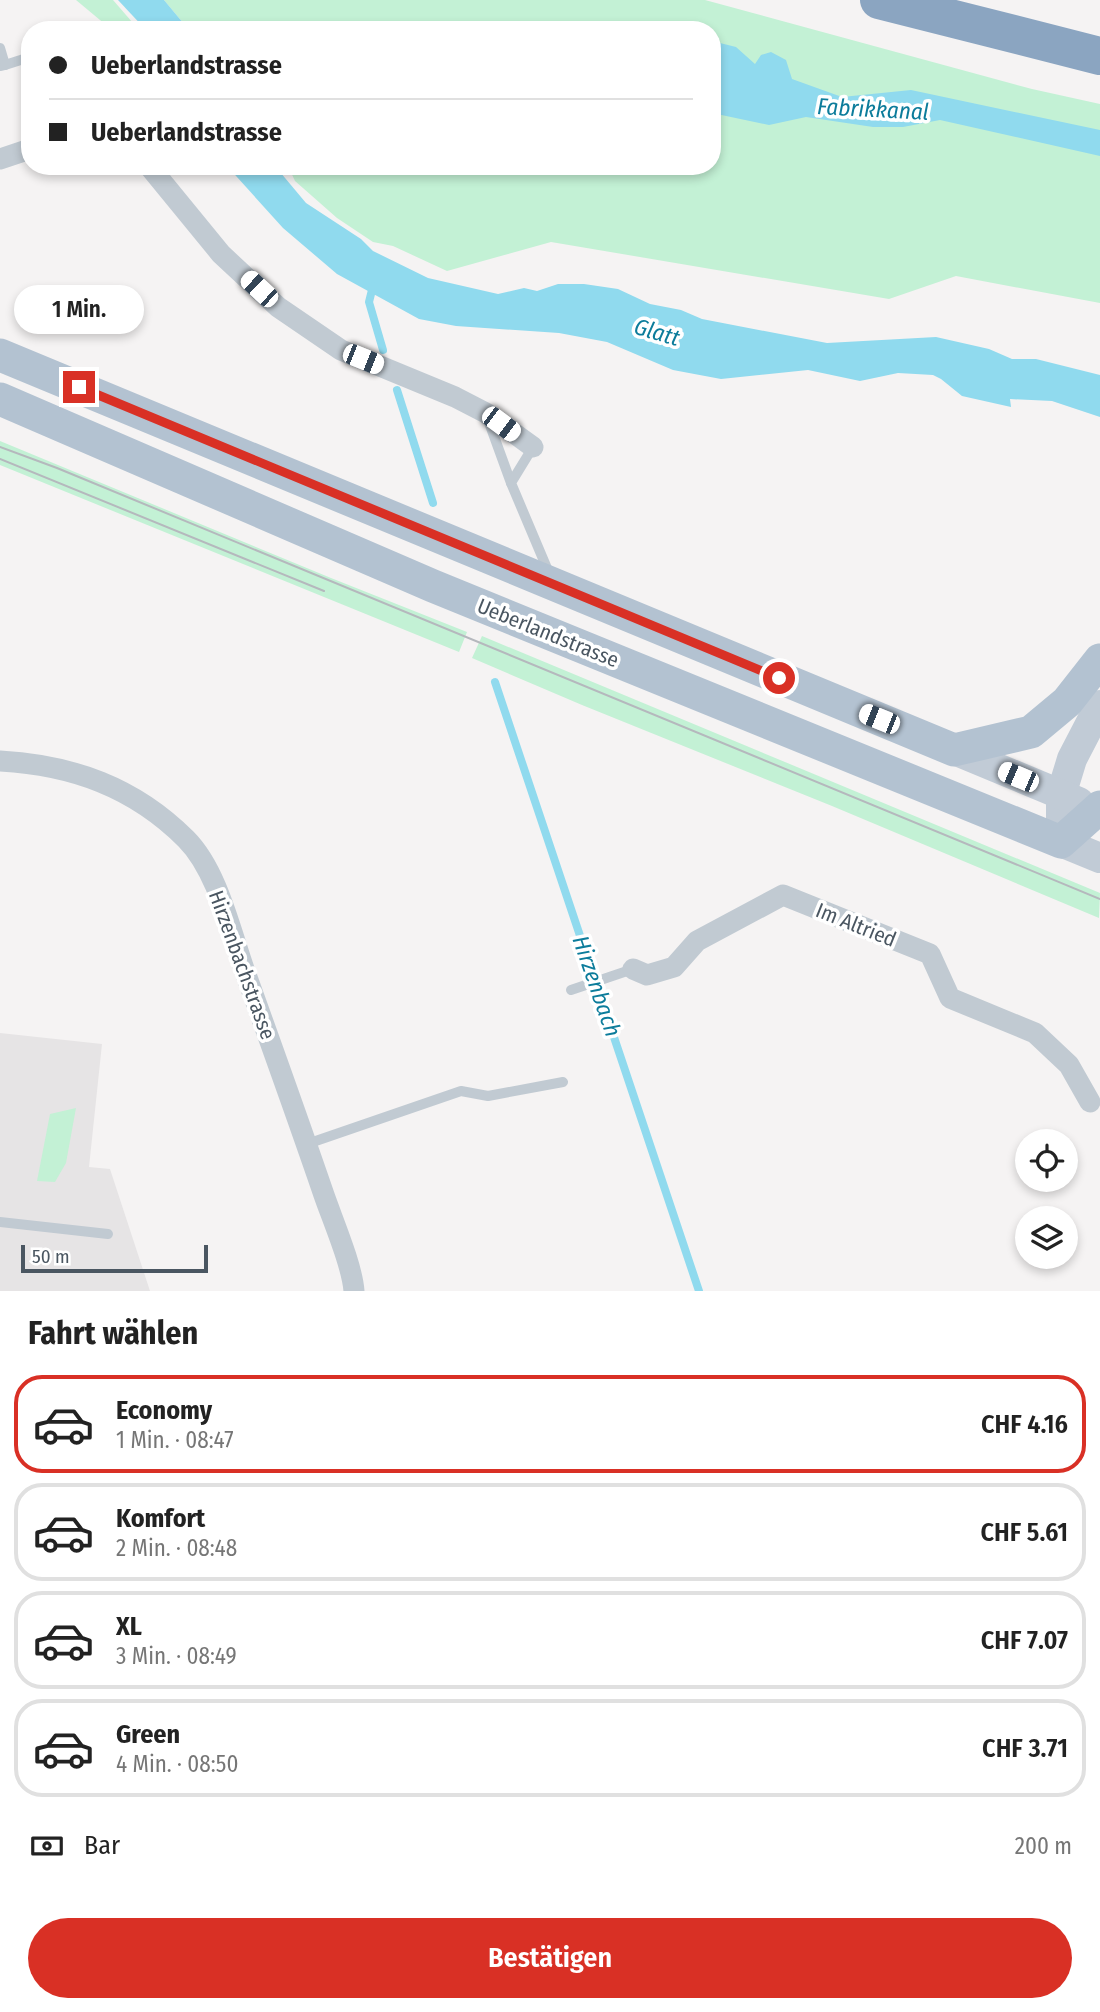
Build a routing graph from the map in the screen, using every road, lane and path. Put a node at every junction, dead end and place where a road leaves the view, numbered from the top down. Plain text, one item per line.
1 (879, 0) edge
2 (0, 48) edge
3 (1100, 56) edge
4 (21, 60) edge
5 (3, 65) edge
6 (21, 152) edge
7 (0, 159) edge
8 (156, 175) edge
9 (0, 355) edge
10 (0, 399) edge
11 (485, 413) junction
12 (533, 447) joint
13 (511, 483) junction
14 (554, 586) junction
15 (1100, 660) edge
16 (1100, 705) edge
17 (954, 750) junction
18 (0, 761) edge
19 (1061, 795) junction
20 (1100, 809) edge
21 (1061, 842) junction
22 (1100, 858) edge
23 (633, 969) joint
24 (571, 990) dead end
25 (563, 1082) dead end
26 (1095, 1103) edge
27 (307, 1144) junction
28 (0, 1222) edge
29 (108, 1234) dead end
30 (354, 1291) edge

1 - 3 highway
2 - 5 lane
4 - 5 lane
6 - 7 street
8 - 11 street
9 - 14 main road
10 - 21 main road, Ueberlandstrasse
11 - 12 street
11 - 13 lane
12 - 13 lane
13 - 14 lane
14 - 17 main road
15 - 17 main road
16 - 19 main road
17 - 19 main road
18 - 27 street, Hirzenbachstrasse
19 - 20 main road
19 - 21 main road
20 - 21 main road
21 - 22 main road, Ueberlandstrasse
23 - 24 lane, Im Altried
23 - 26 street, Im Altried
25 - 27 lane
27 - 30 street, Hirzenbachstrasse
28 - 29 lane

